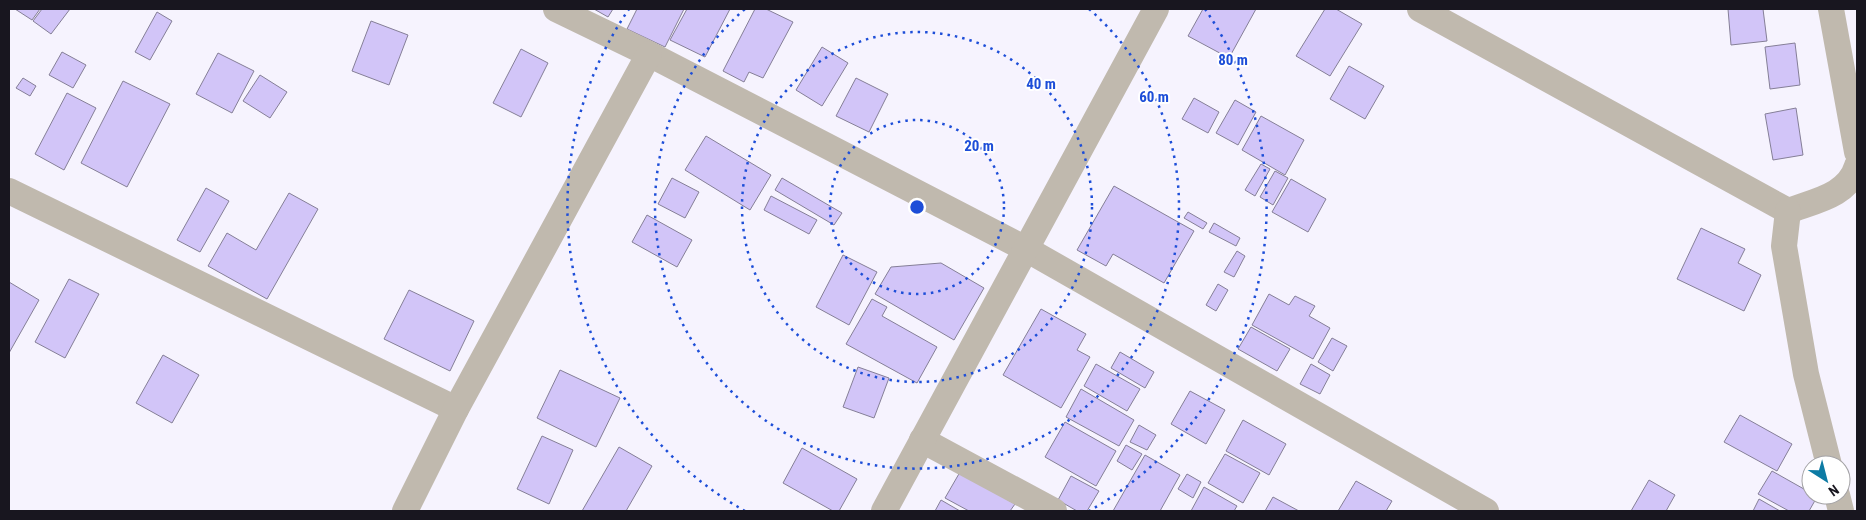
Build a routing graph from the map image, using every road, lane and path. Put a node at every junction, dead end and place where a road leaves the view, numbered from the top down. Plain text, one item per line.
1 (556, 9) edge
2 (1156, 9) edge
3 (1420, 9) edge
4 (1831, 9) edge
5 (649, 54) junction
6 (1851, 86) edge
7 (1857, 152) edge
8 (1857, 166) edge
9 (9, 192) edge
10 (1788, 211) junction
11 (1026, 249) junction
12 (456, 409) junction
13 (922, 440) junction
14 (1826, 455) edge
15 (405, 511) edge
16 (884, 511) edge
17 (1054, 511) edge
18 (1486, 511) edge

1 - 5 street
2 - 11 street
3 - 10 street
4 - 6 street
5 - 11 street
5 - 12 street
6 - 7 street
8 - 10 street
9 - 12 street
10 - 14 street
11 - 13 street
11 - 18 street
12 - 15 street
13 - 16 street
13 - 17 street

